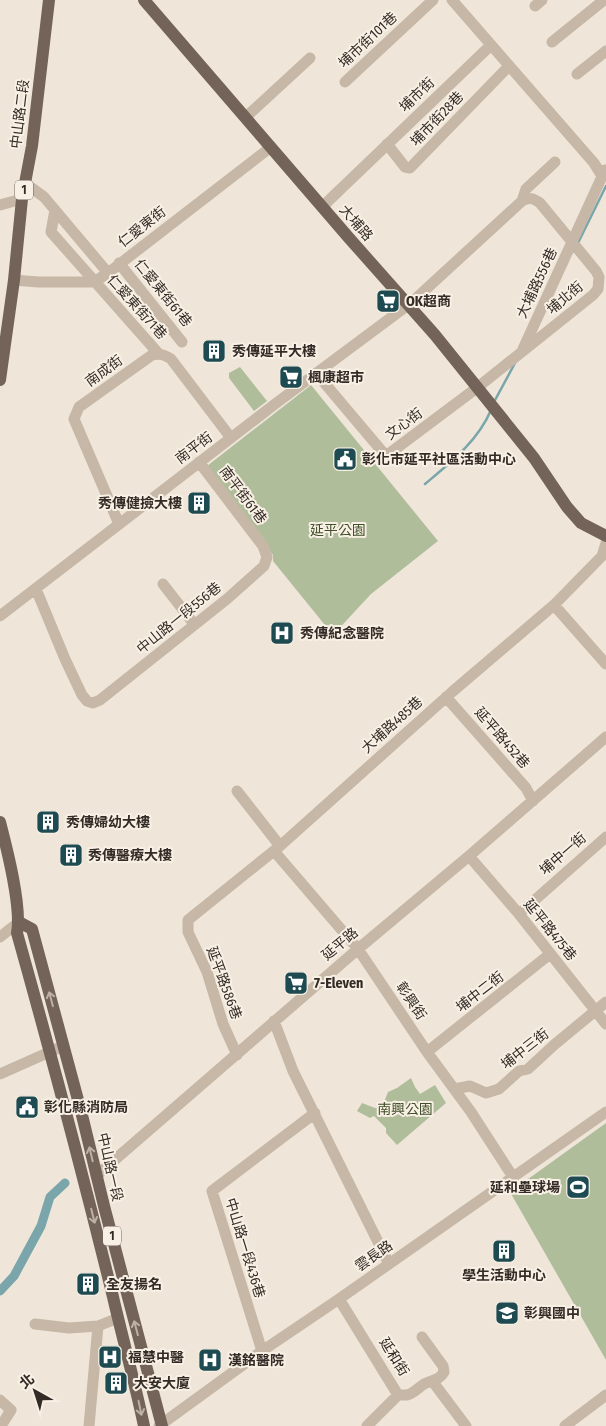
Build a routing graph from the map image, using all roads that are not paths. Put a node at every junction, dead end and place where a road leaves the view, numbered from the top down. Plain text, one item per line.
1 (50, 0) edge
2 (144, 0) edge
3 (433, 0) edge
4 (452, 0) edge
5 (604, 0) edge
6 (552, 42) dead end
7 (491, 45) junction
8 (606, 50) edge
9 (310, 58) dead end
10 (510, 66) junction
11 (577, 74) dead end
12 (346, 82) dead end
13 (246, 117) junction
14 (387, 144) junction
15 (271, 147) junction
16 (555, 162) dead end
17 (604, 172) edge
18 (25, 183) junction
19 (22, 199) junction
20 (522, 200) junction
21 (0, 205) edge
22 (322, 207) junction
23 (55, 210) junction
24 (573, 242) junction
25 (120, 264) junction
26 (108, 273) junction
27 (14, 280) junction
28 (94, 282) junction
29 (408, 306) junction
30 (182, 342) dead end
31 (158, 353) junction
32 (521, 353) junction
33 (316, 373) junction
34 (0, 380) edge
35 (478, 387) junction
36 (231, 438) junction
37 (199, 462) junction
38 (119, 524) junction
39 (606, 536) edge
40 (606, 544) edge
41 (262, 546) joint
42 (162, 584) dead end
43 (36, 589) junction
44 (554, 605) junction
45 (0, 616) edge
46 (194, 624) junction
47 (606, 664) edge
48 (446, 697) junction
49 (606, 737) edge
50 (237, 791) dead end
51 (532, 801) junction
52 (0, 822) edge
53 (606, 837) edge
54 (277, 848) junction
55 (469, 856) junction
56 (519, 914) junction
57 (188, 920) joint
58 (20, 922) junction
59 (0, 936) edge
60 (358, 949) junction
61 (550, 954) junction
62 (606, 1002) edge
63 (596, 1010) junction
64 (274, 1021) junction
65 (606, 1024) edge
66 (63, 1046) junction
67 (50, 1051) junction
68 (427, 1052) junction
69 (237, 1055) junction
70 (0, 1074) edge
71 (454, 1089) junction
72 (315, 1112) junction
73 (606, 1112) edge
74 (96, 1176) junction
75 (513, 1177) junction
76 (388, 1264) junction
77 (339, 1299) junction
78 (118, 1318) junction
79 (35, 1324) dead end
80 (98, 1326) junction
81 (422, 1337) dead end
82 (262, 1351) junction
83 (434, 1382) junction
84 (398, 1395) junction
85 (606, 1395) edge
86 (0, 1400) edge
87 (1, 1426) edge
88 (88, 1426) edge
89 (144, 1426) edge
90 (161, 1426) edge
91 (367, 1426) edge
92 (466, 1426) edge
93 (565, 1426) edge

1 - 18 main road, 中山路二段 / 1
2 - 13 main road, 大埔路
3 - 12 street, 埔市街101巷
4 - 7 street
5 - 6 street
7 - 10 street
7 - 14 street, 埔市街
8 - 11 street
9 - 13 street
10 - 14 street, 埔市街28巷
10 - 17 street
13 - 15 main road, 大埔路
14 - 22 street, 埔市街
15 - 22 main road, 大埔路
15 - 25 street, 仁愛東街
16 - 20 street
17 - 24 street, 大埔路556巷
18 - 19 main road, 中山路二段 / 1
18 - 23 street
19 - 21 street
19 - 27 main road, 中山路二段 / 1
20 - 24 street, 埔北街
20 - 29 street
22 - 29 main road, 大埔路
23 - 26 street
23 - 28 street, 仁愛東街71巷
24 - 32 street, 大埔路556巷
24 - 32 street, 埔北街
25 - 26 street, 仁愛東街
25 - 30 street, 仁愛東街61巷
26 - 28 street, 仁愛東街
27 - 28 street
27 - 34 main road, 中山路二段 / 1
28 - 31 street, 仁愛東街71巷
29 - 33 street, 南平街
29 - 35 main road, 大埔路
31 - 36 street
31 - 38 street, 南成街
32 - 35 street, 大埔路556巷
33 - 35 street, 文心街
33 - 36 street, 南平街
35 - 39 main road, 大埔路
36 - 37 street, 南平街
37 - 38 street, 南平街
37 - 41 street, 南平街61巷
38 - 43 street, 南平街
40 - 44 street, 大埔路485巷
41 - 46 street, 中山路一段556巷
42 - 46 street
43 - 45 street, 南平街
43 - 46 street, 中山路一段556巷
44 - 47 street
44 - 48 street, 大埔路485巷
48 - 51 street, 延平路452巷
48 - 54 street, 大埔路485巷
49 - 51 street, 延平路
50 - 54 street, 彰興街
51 - 55 street, 延平路
52 - 58 main road, 中山路一段 / 1
53 - 56 street, 埔中一街
54 - 57 street, 大埔路485巷
54 - 60 street, 彰興街
55 - 56 street, 延平路475巷
55 - 60 street, 延平路
56 - 61 street, 延平路475巷
57 - 69 street, 延平路586巷
58 - 59 street
66 -> 58 main road, 中山路一段 / 1
58 - 67 main road, 中山路一段 / 1
60 - 64 street, 延平路
60 - 68 street, 彰興街
61 - 63 street, 延平路475巷
61 - 68 street, 埔中二街
62 - 63 street, 埔中三街
63 - 65 street, 延平路475巷
63 - 71 street, 埔中三街
64 - 69 street, 延平路
64 - 72 street
66 - 67 street
74 -> 66 main road, 中山路一段 / 1
67 - 70 street
67 -> 78 main road, 中山路一段 / 1
68 - 71 street, 彰興街
69 - 74 street, 延平路
71 - 75 street, 彰興街
72 - 76 street
72 - 82 street, 中山路一段436巷
73 - 75 street, 雲長路
90 -> 74 main road, 中山路一段 / 1
75 - 76 street, 雲長路
76 - 77 street, 雲長路
77 - 82 street, 雲長路
77 - 84 street, 延和街
78 - 80 street
78 -> 89 main road, 中山路一段 / 1
79 - 80 street
80 - 88 street
81 - 83 street
82 - 90 street, 雲長路
83 - 84 street
83 - 92 street
84 - 91 street, 延和街
85 - 93 street
86 - 87 street

